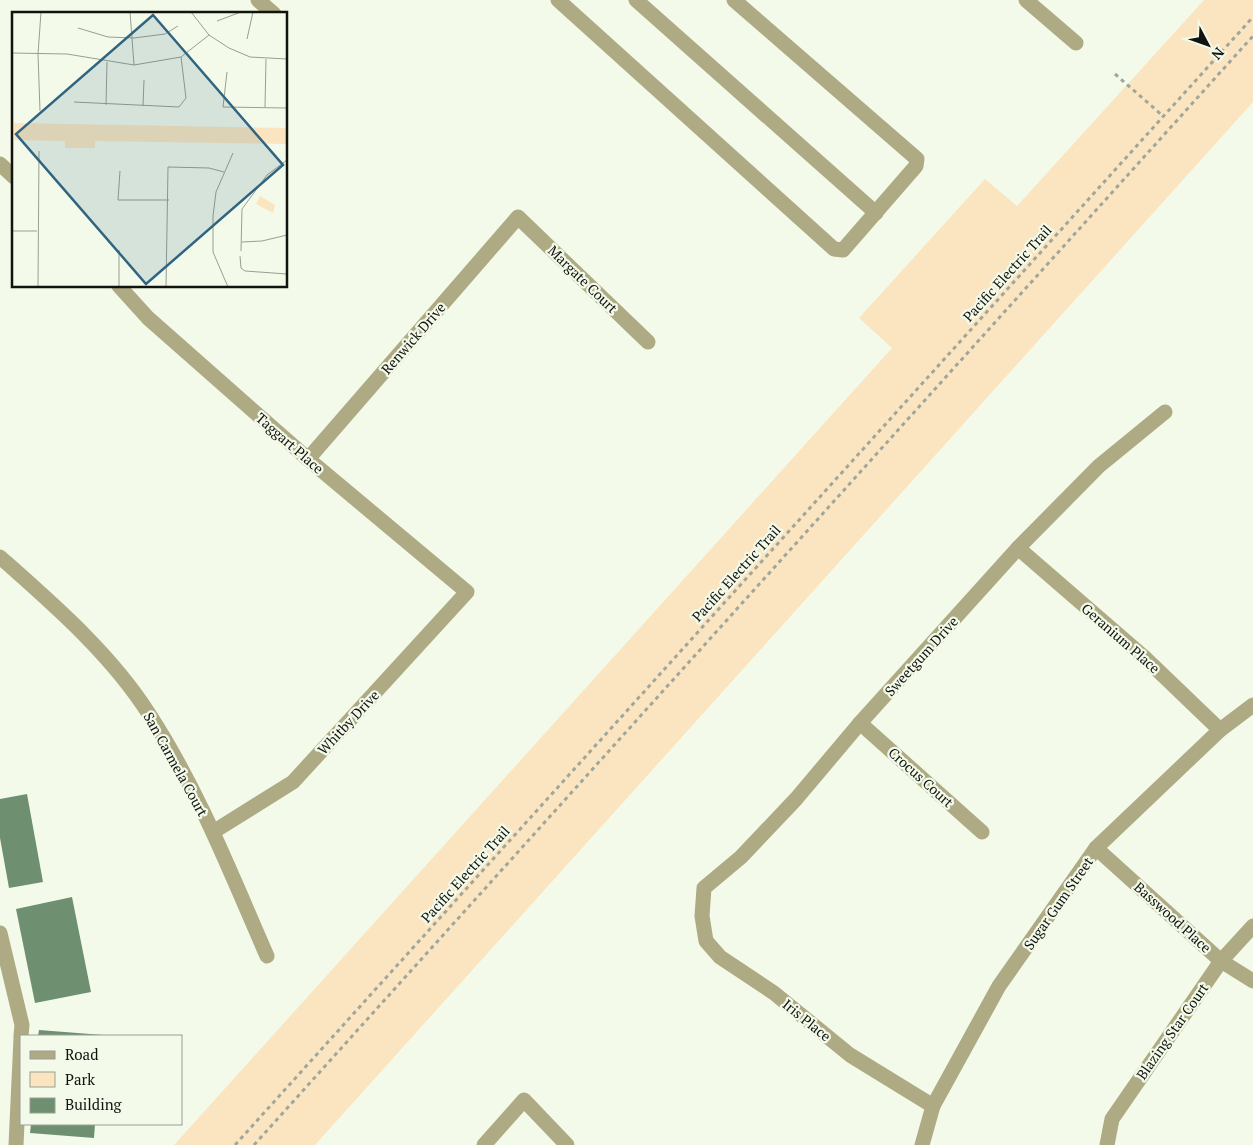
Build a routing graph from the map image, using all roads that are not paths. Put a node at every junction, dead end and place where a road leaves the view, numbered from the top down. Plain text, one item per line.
1 (258, 0) edge
2 (558, 0) edge
3 (636, 0) edge
4 (734, 0) edge
5 (1026, 0) edge
6 (272, 12) edge
7 (1076, 43) dead end
8 (0, 164) edge
9 (12, 176) edge
10 (876, 213) junction
11 (518, 217) joint
12 (121, 288) edge
13 (648, 342) dead end
14 (1165, 412) dead end
15 (308, 459) junction
16 (1018, 548) junction
17 (0, 557) edge
18 (467, 592) joint
19 (1253, 705) edge
20 (860, 723) junction
21 (1220, 730) junction
22 (212, 832) junction
23 (982, 832) dead end
24 (1096, 848) junction
25 (702, 916) joint
26 (1253, 926) edge
27 (0, 933) edge
28 (267, 956) dead end
29 (1221, 961) junction
30 (1253, 981) edge
31 (21, 1035) edge
32 (20, 1059) edge
33 (933, 1106) junction
34 (16, 1145) edge
35 (484, 1145) edge
36 (566, 1145) edge
37 (922, 1145) edge
38 (1107, 1145) edge

1 - 6 street
2 - 10 street
3 - 10 street
4 - 10 street
5 - 7 street
8 - 9 street
11 - 13 street, Margate Court
11 - 15 street, Renwick Drive
12 - 15 street, Taggart Place
14 - 16 street, Sweetgum Drive
15 - 18 street, Taggart Place
16 - 20 street, Sweetgum Drive
16 - 21 street, Geranium Place
17 - 22 street, San Carmela Court
18 - 22 street, Whitby Drive
19 - 21 street, Sugar Gum Street
20 - 23 street, Crocus Court
20 - 25 street, Sweetgum Drive
21 - 24 street, Sugar Gum Street
22 - 28 street, San Carmela Court
24 - 29 street, Basswood Place
24 - 33 street, Sugar Gum Street
25 - 33 street, Iris Place
26 - 29 street, Blazing Star Court
27 - 31 street
29 - 30 street, Basswood Place
29 - 38 street, Blazing Star Court
32 - 34 street
33 - 37 street, Sugar Gum Street
35 - 36 street

